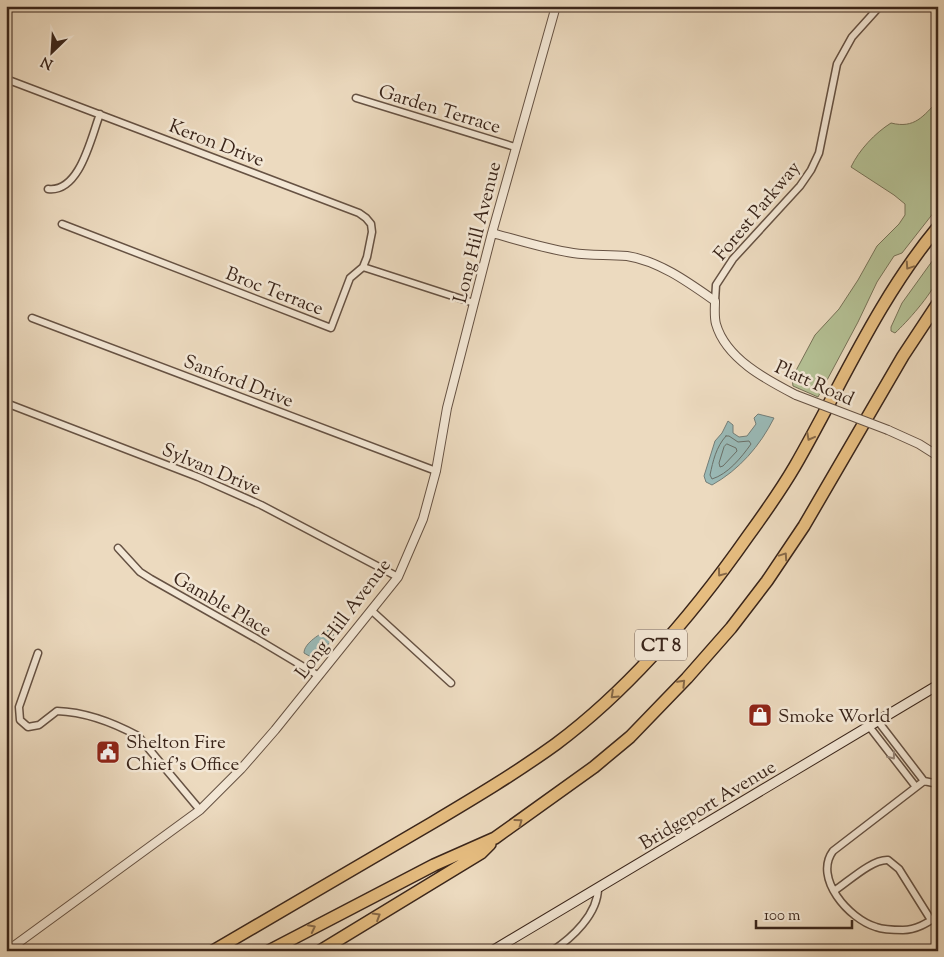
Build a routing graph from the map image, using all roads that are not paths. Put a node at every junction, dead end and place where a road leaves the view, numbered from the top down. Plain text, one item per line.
1 (556, 6) edge
2 (880, 6) edge
3 (6, 79) edge
4 (356, 98) dead end
5 (100, 114) junction
6 (515, 147) junction
7 (48, 189) dead end
8 (62, 224) dead end
9 (938, 227) edge
10 (492, 233) junction
11 (363, 267) junction
12 (714, 301) junction
13 (938, 302) edge
14 (474, 303) junction
15 (32, 318) dead end
16 (6, 403) edge
17 (938, 456) edge
18 (436, 471) junction
19 (118, 548) dead end
20 (398, 577) junction
21 (371, 610) junction
22 (38, 653) dead end
23 (319, 676) junction
24 (451, 683) dead end
25 (938, 685) edge
26 (878, 720) junction
27 (868, 725) junction
28 (924, 781) junction
29 (938, 784) edge
30 (916, 787) junction
31 (200, 810) junction
32 (495, 838) junction
33 (598, 888) junction
34 (834, 891) junction
35 (938, 916) edge
36 (931, 920) junction
37 (7, 951) edge
38 (213, 951) edge
39 (269, 951) edge
40 (320, 951) edge
41 (492, 951) edge
42 (552, 951) edge

1 - 6 street, Long Hill Avenue
2 - 12 street, Forest Parkway
3 - 5 street, Keron Drive
4 - 6 street, Garden Terrace
5 - 7 street
5 - 11 street, Keron Drive
6 - 10 street, Long Hill Avenue
8 - 11 street, Broc Terrace
9 -> 38 highway, CT 8
10 - 12 street
10 - 14 street, Long Hill Avenue
11 - 14 street
12 - 17 street, Platt Road, bridge
32 -> 13 highway, CT 8
14 - 18 street, Long Hill Avenue
15 - 18 street, Sanford Drive
16 - 20 street, Sylvan Drive
18 - 20 street, Long Hill Avenue
19 - 23 street, Gamble Place
20 - 21 street, Long Hill Avenue
21 - 23 street, Long Hill Avenue
21 - 24 street
22 - 31 street
23 - 31 street, Long Hill Avenue
25 - 26 main road, Bridgeport Avenue
26 - 27 main road, Bridgeport Avenue
26 - 28 street
27 -> 30 street
27 - 33 main road, Bridgeport Avenue
28 - 29 street
28 - 30 street
30 - 34 street
31 - 37 street, Long Hill Avenue
39 -> 32 highway, CT 8
40 -> 32 highway
33 - 41 main road, Bridgeport Avenue
33 - 42 street
34 - 36 street
34 - 36 street
35 - 36 street

